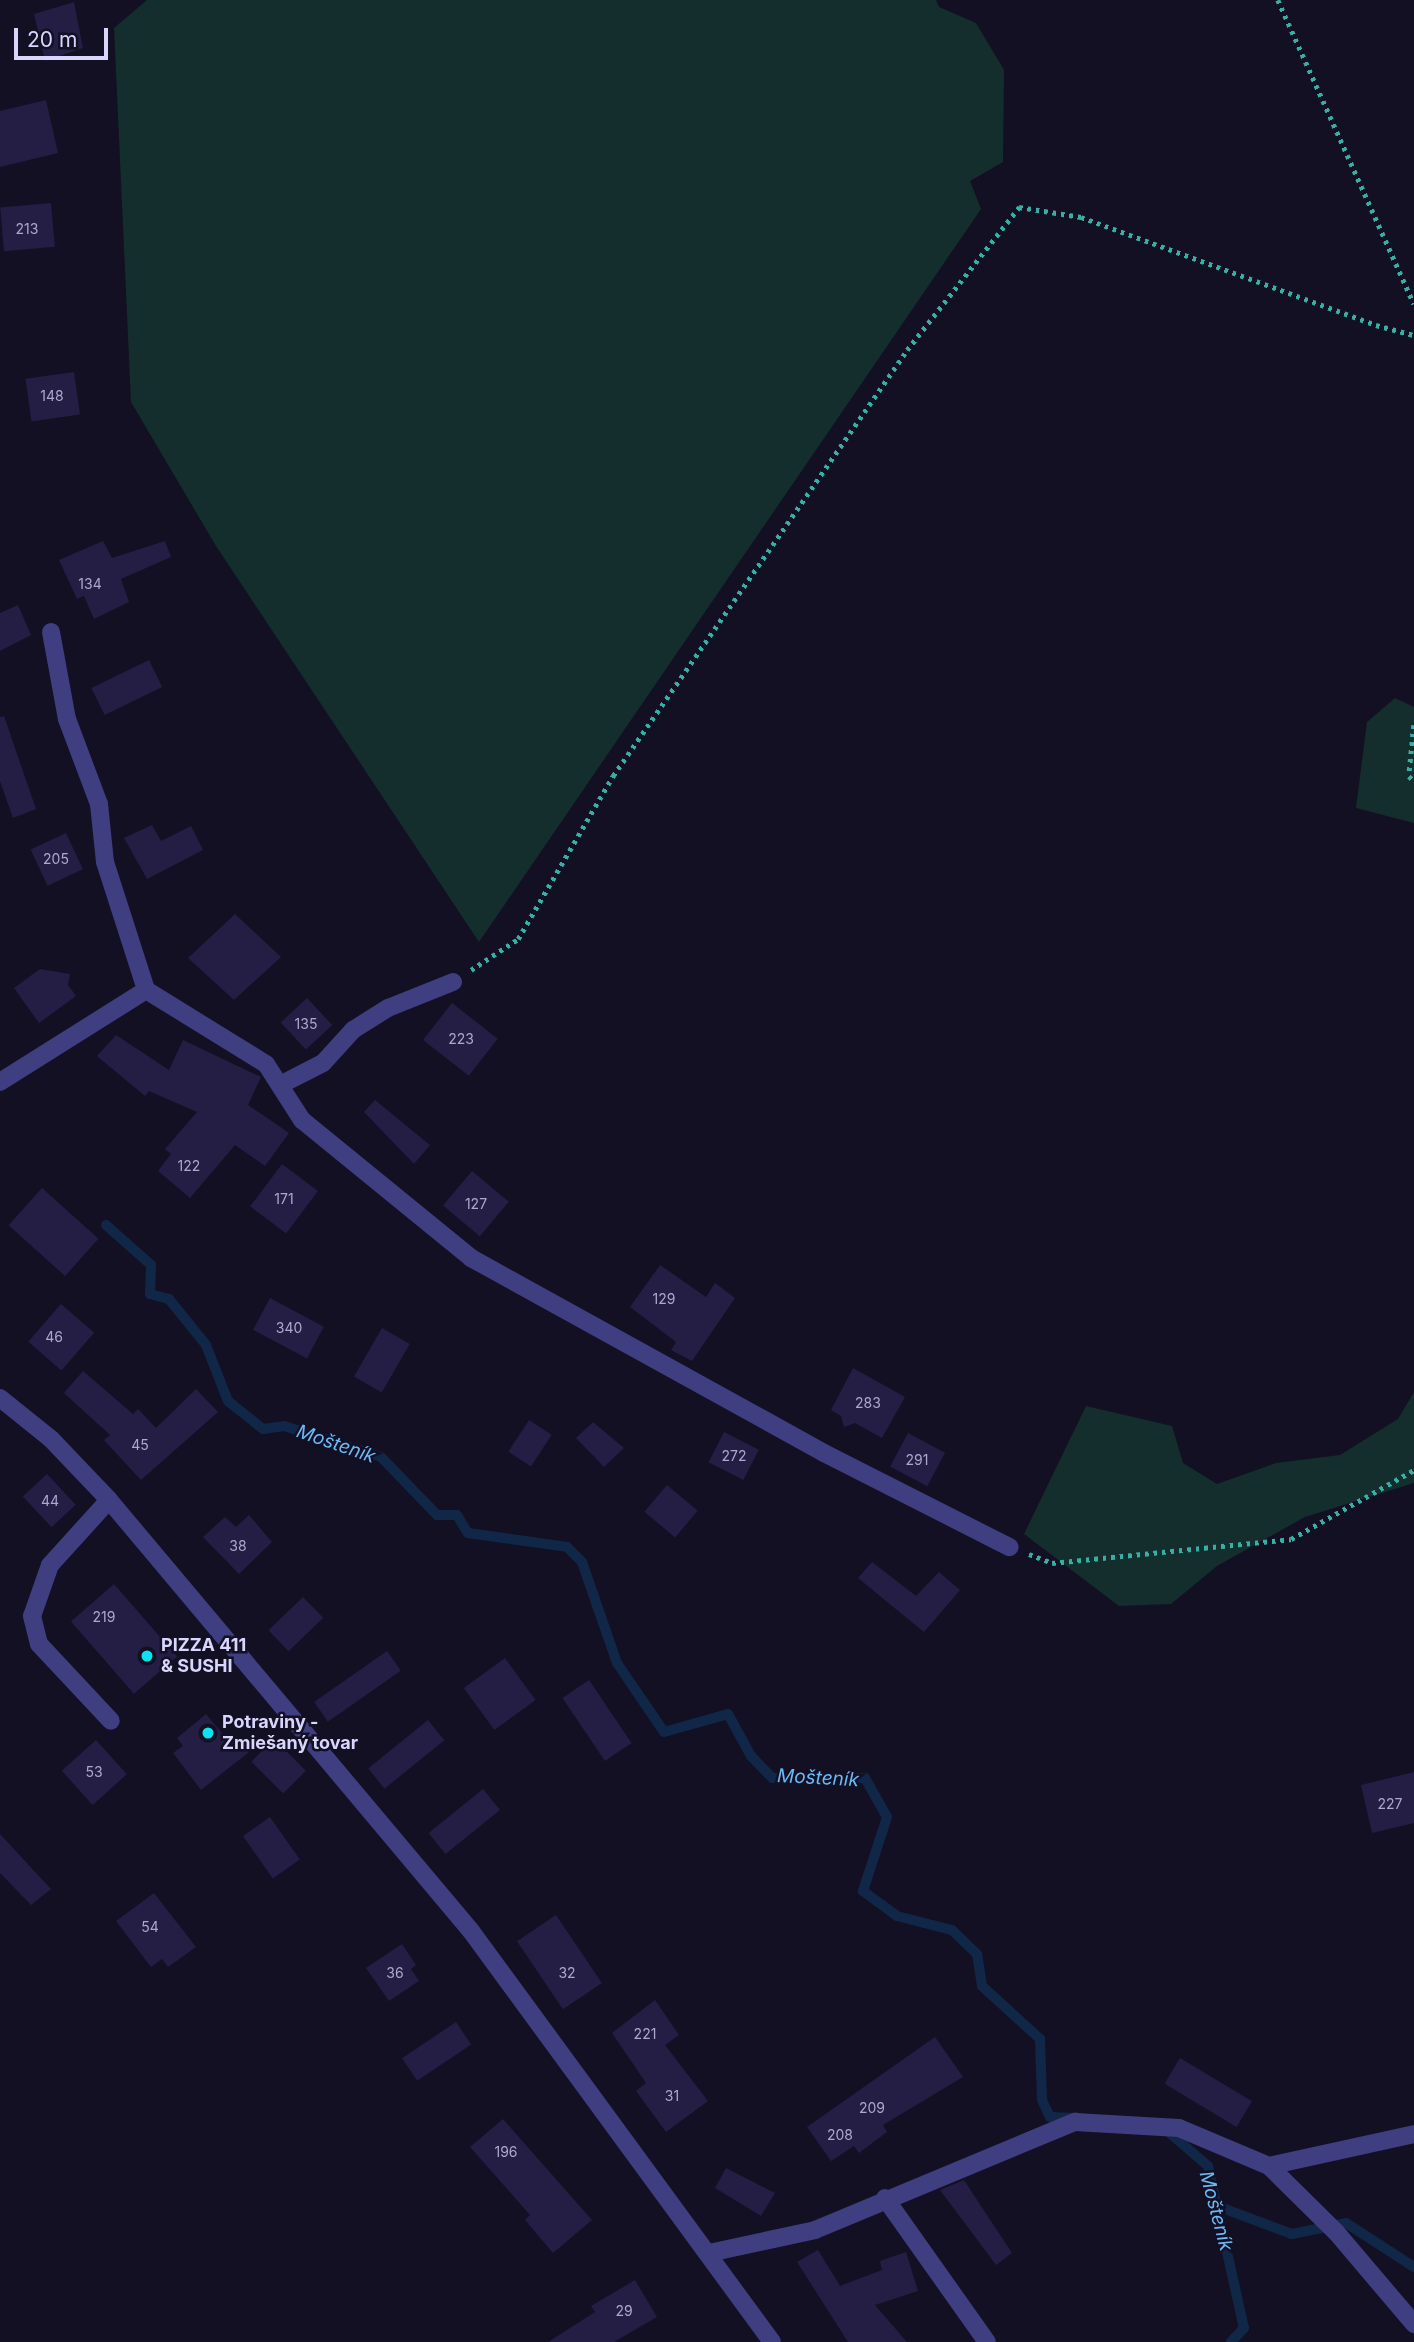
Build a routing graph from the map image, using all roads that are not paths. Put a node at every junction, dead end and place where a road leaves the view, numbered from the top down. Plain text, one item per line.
1 (51, 632) dead end
2 (453, 982) road end
3 (146, 989) junction
4 (0, 1082) edge
5 (280, 1085) junction
6 (0, 1398) edge
7 (109, 1500) junction
8 (1009, 1547) road end
9 (111, 1721) dead end
10 (1414, 2134) edge
11 (1269, 2166) junction
12 (885, 2198) junction
13 (709, 2253) junction
14 (1413, 2321) edge
15 (772, 2342) edge
16 (986, 2342) edge

1 - 3 street
2 - 5 street
3 - 4 street
3 - 5 street
5 - 8 street
6 - 7 street
7 - 9 street
7 - 13 street
10 - 11 street
11 - 12 street
11 - 14 street
12 - 13 street
12 - 16 street
13 - 15 street

